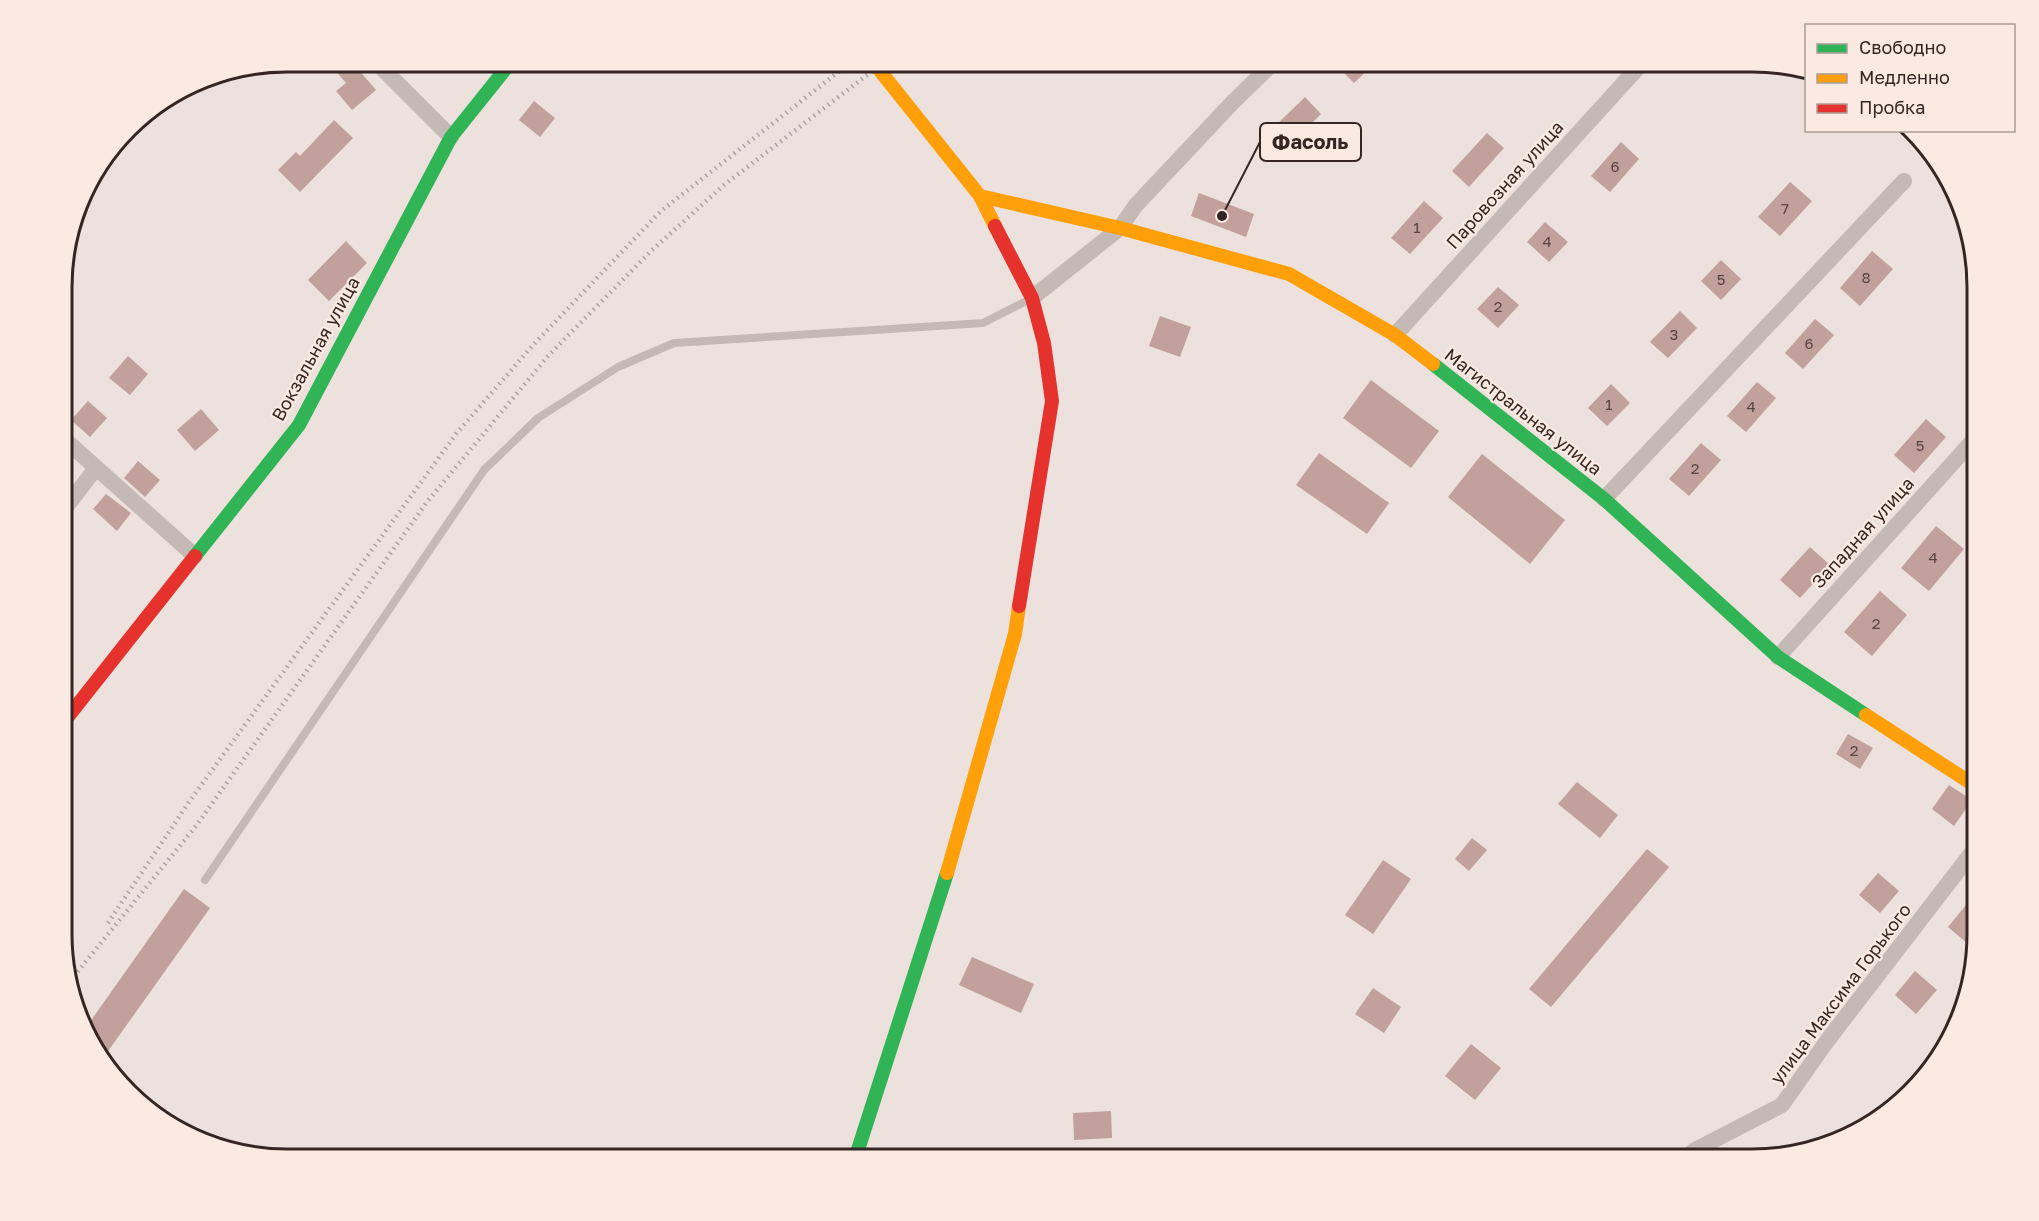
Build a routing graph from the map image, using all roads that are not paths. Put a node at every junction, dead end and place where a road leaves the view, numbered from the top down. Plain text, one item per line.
1 (386, 72) edge
2 (503, 72) edge
3 (881, 72) edge
4 (1264, 72) edge
5 (1634, 72) edge
6 (452, 137) junction
7 (1904, 181) dead end
8 (980, 196) junction
9 (1120, 228) junction
10 (1032, 298) junction
11 (1395, 335) junction
12 (72, 446) edge
13 (1967, 447) edge
14 (96, 468) junction
15 (1604, 498) junction
16 (72, 499) edge
17 (195, 556) junction
18 (1778, 657) junction
19 (72, 712) edge
20 (1967, 780) edge
21 (1967, 859) edge
22 (205, 880) dead end
23 (858, 1149) edge
24 (1697, 1149) edge

1 - 6 street
2 - 6 street, Вокзальная улица
3 - 8 street
4 - 9 street
5 - 11 street, Паровозная улица
6 - 17 street, Вокзальная улица
7 - 15 street
8 - 9 street, Магистральная улица
8 - 10 street
9 - 10 street
9 - 11 street, Магистральная улица
10 - 22 lane
10 - 23 street
11 - 15 street, Магистральная улица
12 - 14 street
13 - 18 street, Западная улица
14 - 16 street
14 - 17 street
15 - 18 street, Магистральная улица
17 - 19 street, Вокзальная улица
18 - 20 street, Магистральная улица
21 - 24 street, улица Максима Горького

